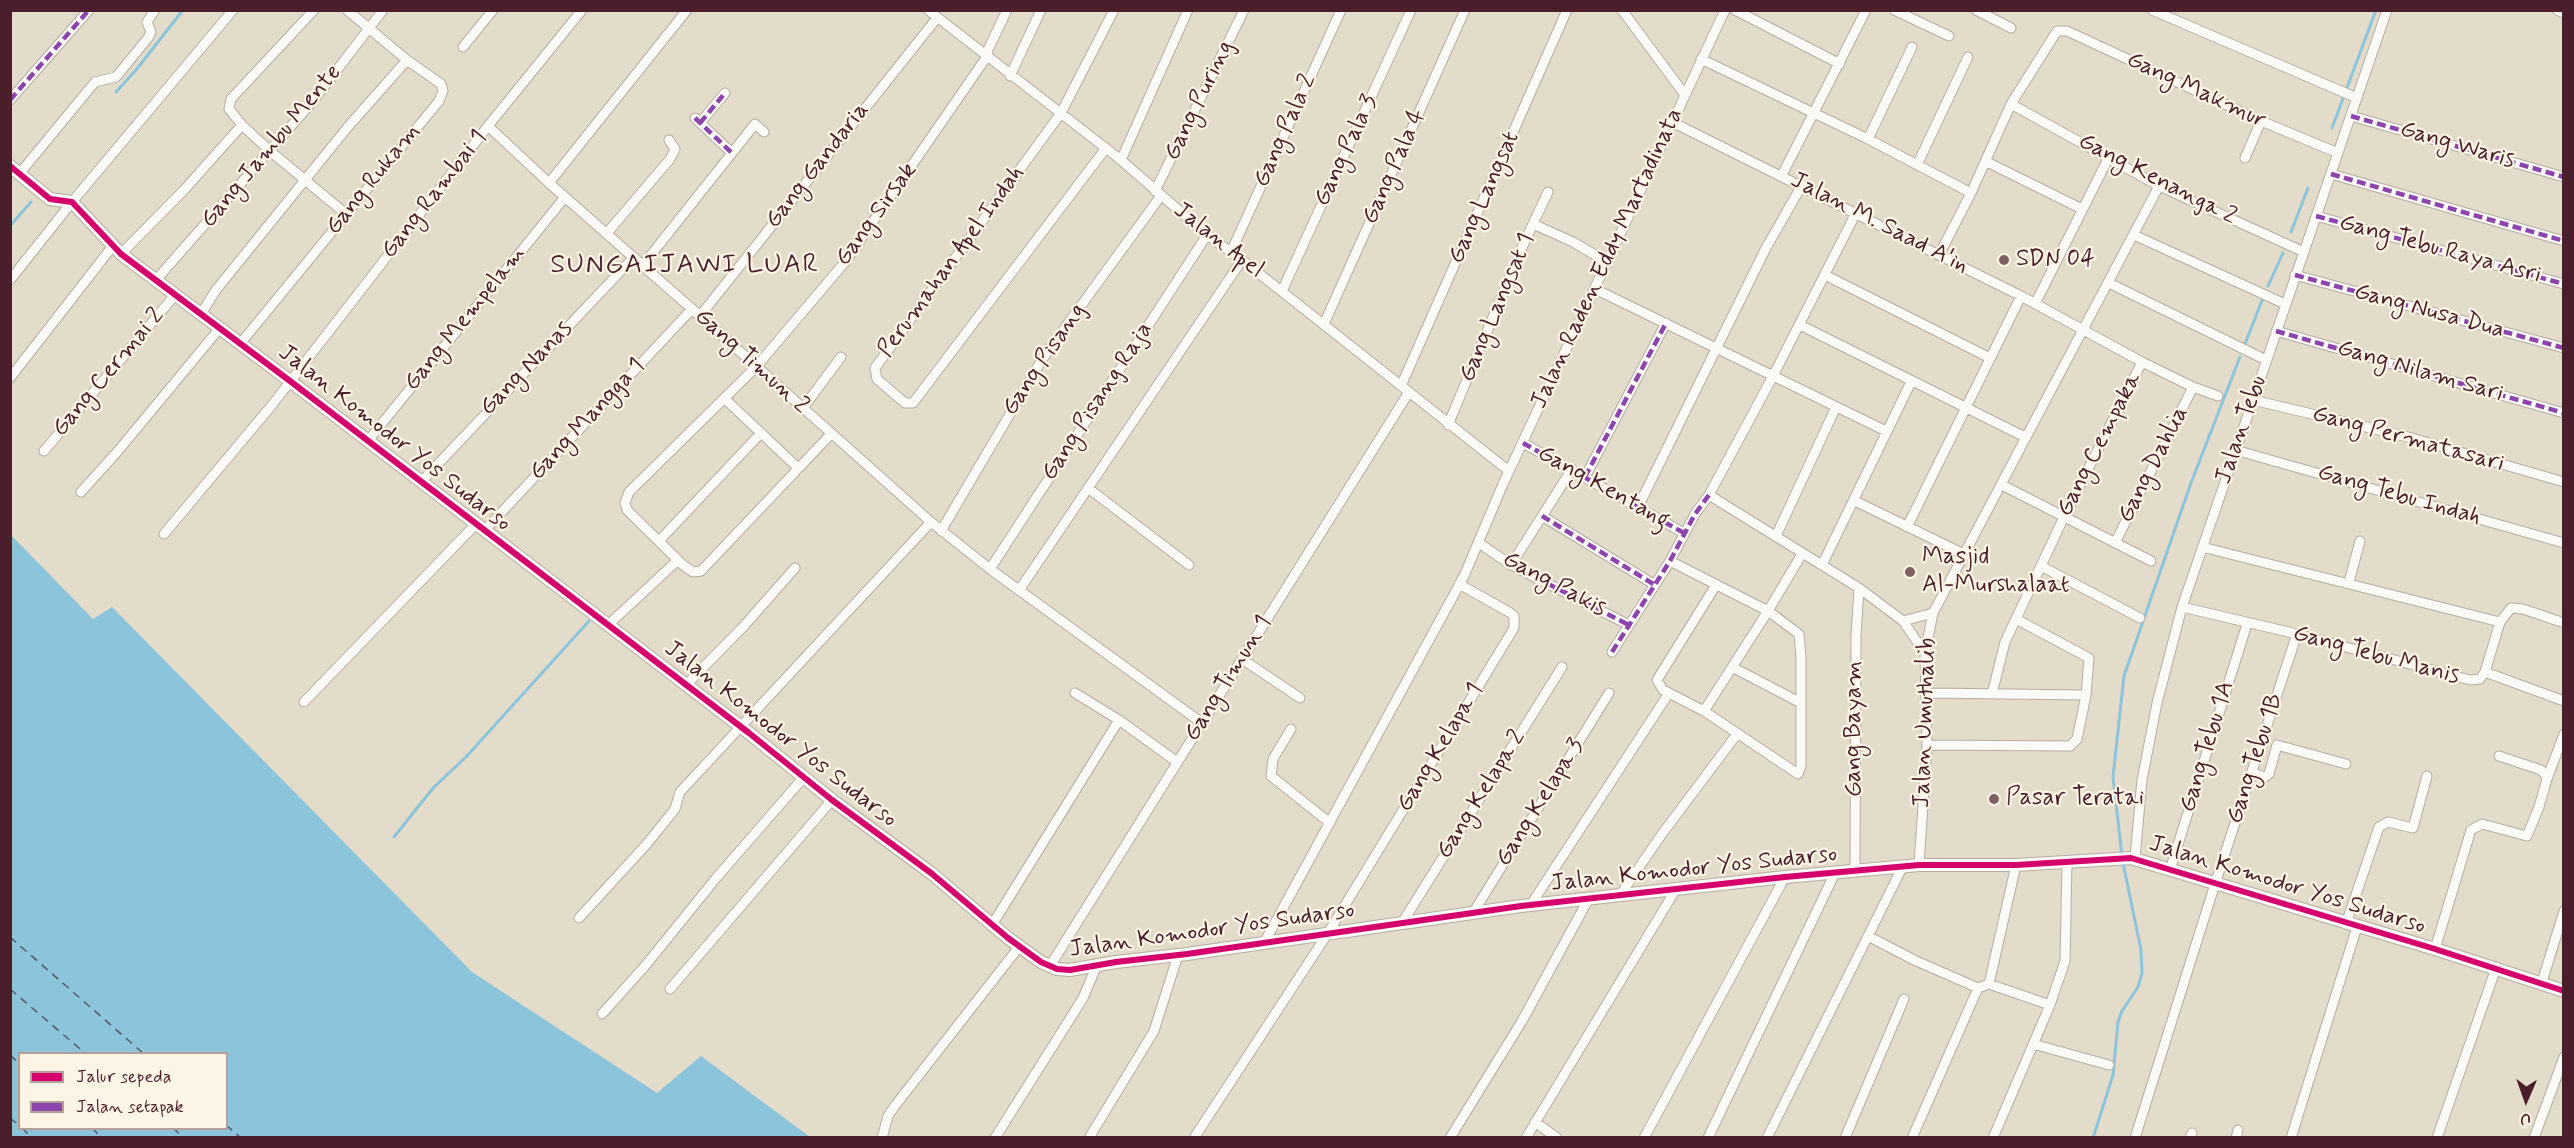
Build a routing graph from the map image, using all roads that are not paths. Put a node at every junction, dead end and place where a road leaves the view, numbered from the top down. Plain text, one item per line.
1 (89, 10) edge
2 (155, 10) edge
3 (233, 10) edge
4 (314, 10) edge
5 (347, 10) edge
6 (382, 10) edge
7 (493, 10) edge
8 (582, 10) edge
9 (687, 10) edge
10 (928, 10) edge
11 (1007, 10) edge
12 (1041, 10) edge
13 (1114, 10) edge
14 (1188, 10) edge
15 (1244, 10) edge
16 (1341, 10) edge
17 (1411, 10) edge
18 (1465, 10) edge
19 (1567, 10) edge
20 (1623, 10) edge
21 (1725, 10) edge
22 (1736, 10) edge
23 (1866, 10) edge
24 (1894, 10) edge
25 (1976, 10) edge
26 (2152, 10) edge
27 (2387, 10) edge
28 (2557, 10) edge
29 (2564, 13) edge
30 (937, 18) junction
31 (2011, 28) dead end
32 (369, 30) junction
33 (1949, 36) dead end
34 (463, 47) dead end
35 (1912, 47) dead end
36 (987, 55) junction
37 (1968, 57) dead end
38 (1701, 59) junction
39 (407, 60) junction
40 (1840, 64) junction
41 (1010, 76) junction
42 (725, 93) dead end
43 (1684, 95) junction
44 (2354, 96) junction
45 (10, 100) edge
46 (2011, 104) junction
47 (1061, 113) junction
48 (1814, 114) junction
49 (2351, 116) junction
50 (2261, 121) junction
51 (1672, 122) junction
52 (242, 125) junction
53 (488, 126) junction
54 (764, 132) dead end
55 (1868, 139) junction
56 (669, 140) dead end
57 (1106, 148) junction
58 (270, 151) junction
59 (732, 153) junction
60 (2338, 153) junction
61 (2109, 157) junction
62 (2245, 158) dead end
63 (1120, 160) junction
64 (1985, 161) junction
65 (1917, 165) junction
66 (15, 169) edge
67 (2331, 174) junction
68 (1782, 175) junction
69 (2564, 177) edge
70 (306, 182) junction
71 (549, 183) junction
72 (1802, 185) junction
73 (2159, 186) junction
74 (1548, 192) dead end
75 (1971, 193) junction
76 (1158, 194) junction
77 (565, 197) junction
78 (72, 202) junction
79 (2082, 209) junction
80 (1856, 213) junction
81 (346, 214) junction
82 (2316, 216) junction
83 (1533, 224) junction
84 (607, 233) junction
85 (1207, 235) junction
86 (2134, 235) junction
87 (2564, 241) edge
88 (117, 250) junction
89 (1231, 252) junction
90 (2304, 252) junction
91 (1939, 255) junction
92 (634, 257) junction
93 (1242, 260) junction
94 (1606, 262) junction
95 (644, 265) junction
96 (2295, 275) junction
97 (1825, 276) junction
98 (10, 280) edge
99 (156, 280) junction
100 (2109, 283) junction
101 (2564, 284) edge
102 (1596, 289) junction
103 (1282, 291) junction
104 (175, 295) junction
105 (2021, 296) junction
106 (2035, 304) junction
107 (2286, 304) junction
108 (692, 309) junction
109 (201, 314) junction
110 (700, 316) junction
111 (1666, 323) junction
112 (1324, 324) junction
113 (1800, 325) junction
114 (219, 329) junction
115 (2083, 331) junction
116 (2276, 331) junction
117 (240, 344) junction
118 (1716, 348) junction
119 (2564, 348) edge
120 (841, 357) dead end
121 (1990, 358) junction
122 (2266, 360) junction
123 (2142, 362) junction
124 (756, 366) junction
125 (1773, 376) junction
126 (10, 378) edge
127 (290, 381) junction
128 (1911, 382) junction
129 (2193, 387) junction
130 (1405, 389) junction
131 (2218, 396) dead end
132 (724, 398) junction
133 (2253, 400) junction
134 (1965, 406) junction
135 (1836, 407) junction
136 (803, 408) junction
137 (2564, 414) edge
138 (1448, 425) junction
139 (1886, 431) junction
140 (761, 433) junction
141 (831, 434) junction
142 (2025, 437) junction
143 (367, 442) junction
144 (1523, 443) junction
145 (2235, 450) junction
146 (44, 451) dead end
147 (798, 468) junction
148 (1572, 469) junction
149 (1509, 471) junction
150 (1585, 477) junction
151 (421, 482) junction
152 (2564, 482) edge
153 (2002, 485) junction
154 (1088, 488) junction
155 (81, 492) dead end
156 (1708, 495) junction
157 (1855, 501) junction
158 (1638, 507) junction
159 (1542, 516) junction
160 (2064, 517) junction
161 (931, 522) junction
162 (1907, 527) junction
163 (480, 528) junction
164 (941, 531) junction
165 (164, 534) dead end
166 (1684, 534) junction
167 (1776, 537) junction
168 (659, 541) junction
169 (2360, 541) dead end
170 (1479, 543) junction
171 (2115, 543) junction
172 (2564, 543) edge
173 (2202, 547) junction
174 (1802, 554) junction
175 (1966, 555) junction
176 (678, 560) junction
177 (1670, 561) junction
178 (2151, 561) dead end
179 (1511, 565) junction
180 (1822, 565) junction
181 (1189, 566) dead end
182 (2041, 566) junction
183 (795, 568) dead end
184 (990, 569) junction
185 (2349, 582) junction
186 (1460, 584) junction
187 (1655, 585) junction
188 (1716, 585) junction
189 (1859, 588) junction
190 (1020, 590) junction
191 (2182, 607) junction
192 (1768, 611) junction
193 (1933, 613) junction
194 (2140, 618) dead end
195 (2016, 619) junction
196 (1903, 621) junction
197 (2500, 622) junction
198 (2564, 623) edge
199 (2247, 624) junction
200 (1629, 625) junction
201 (607, 626) junction
202 (2297, 634) junction
203 (1612, 652) dead end
204 (1925, 652) junction
205 (1242, 659) junction
206 (1562, 666) dead end
207 (1732, 667) junction
208 (2485, 672) junction
209 (686, 685) junction
210 (1075, 693) dead end
211 (1610, 693) dead end
212 (1670, 693) junction
213 (1928, 693) junction
214 (1992, 694) junction
215 (2086, 695) junction
216 (1300, 698) dead end
217 (2564, 701) edge
218 (304, 702) dead end
219 (1802, 704) junction
220 (1704, 711) junction
221 (1119, 720) junction
222 (1202, 723) junction
223 (740, 728) junction
224 (1291, 729) dead end
225 (1737, 734) junction
226 (2564, 734) edge
227 (1927, 745) junction
228 (2499, 756) dead end
229 (1177, 762) junction
230 (2346, 764) dead end
231 (2253, 773) junction
232 (2427, 776) dead end
233 (804, 777) junction
234 (2547, 779) junction
235 (832, 800) junction
236 (1330, 823) junction
237 (2133, 858) junction
238 (2067, 862) junction
239 (1919, 865) junction
240 (2016, 865) junction
241 (1903, 866) junction
242 (1855, 870) junction
243 (2170, 870) junction
244 (1835, 873) junction
245 (1785, 877) junction
246 (2215, 884) junction
247 (1676, 889) junction
248 (1620, 895) junction
249 (1588, 900) junction
250 (1530, 906) junction
251 (2564, 911) edge
252 (1473, 913) junction
253 (579, 918) dead end
254 (1402, 923) junction
255 (992, 925) junction
256 (2351, 926) junction
257 (1328, 933) junction
258 (1868, 936) junction
259 (1264, 943) junction
260 (1019, 946) junction
261 (2435, 949) junction
262 (1178, 955) junction
263 (1097, 965) junction
264 (1050, 966) junction
265 (2496, 968) junction
266 (2542, 982) junction
267 (1989, 984) junction
268 (1978, 988) junction
269 (670, 989) dead end
270 (2564, 991) edge
271 (1904, 999) dead end
272 (2050, 1005) junction
273 (602, 1014) dead end
274 (2033, 1044) junction
275 (2564, 1057) edge
276 (2109, 1065) dead end
277 (1535, 1122) junction
278 (882, 1137) edge
279 (995, 1137) edge
280 (1089, 1137) edge
281 (1194, 1137) edge
282 (1450, 1137) edge
283 (1526, 1137) edge
284 (1557, 1137) edge
285 (1644, 1137) edge
286 (1708, 1137) edge
287 (1767, 1137) edge
288 (1845, 1137) edge
289 (1912, 1137) edge
290 (1994, 1137) edge
291 (2135, 1137) edge
292 (2291, 1137) edge
293 (2437, 1137) edge
294 (2534, 1137) edge

1 - 45 street
2 - 66 street
3 - 78 street
4 - 52 street
5 - 32 street, Gang Rukam
6 - 32 street, Gang Jambu Mente
7 - 34 street
8 - 53 street, Gang Rambai 1
9 - 71 street
10 - 30 street, Jalan Apel
11 - 36 street, Gang Sirsak
12 - 41 street
13 - 47 street
14 - 63 street
15 - 76 street, Gang Puring
16 - 89 street, Gang Pala 2
17 - 103 street, Gang Pala 3
18 - 112 street, Gang Pala 4
19 - 130 street, Gang Langsat
20 - 43 street, Jalan Raden Eddy Martadinata
21 - 38 street
22 - 40 street
23 - 40 street
24 - 33 street
25 - 31 street
26 - 44 street
27 - 44 street, Jalan Tebu
28 - 29 street
30 - 36 street, Jalan Apel
30 - 110 street, Gang Gandaria
32 - 39 street, Gang Rukam
32 - 58 street, Gang Jambu Mente
35 - 55 street
36 - 41 street, Jalan Apel
36 - 124 street, Gang Sirsak
37 - 65 street
38 - 43 street
38 - 48 street
39 - 70 street
39 - 81 street, Gang Rukam
40 - 48 street
41 - 47 street, Jalan Apel
42 - 59 street
43 - 51 street, Jalan Raden Eddy Martadinata
44 - 49 street, Jalan Tebu
46 - 50 street, Gang Makmur
46 - 61 street, Gang Kenanga 2
46 - 64 street
47 - 57 street, Jalan Apel
47 - 57 street, Perumahan Apel Indah
48 - 55 street
48 - 68 street
49 - 60 street, Jalan Tebu
49 - 69 street, Gang Waris
50 - 60 street, Gang Makmur
50 - 62 street
51 - 68 street, Jalan M. Saad A'in
51 - 94 street, Jalan Raden Eddy Martadinata
52 - 58 street
52 - 88 street
53 - 71 street, Gang Timun 2
53 - 127 street, Gang Rambai 1
54 - 59 street
55 - 65 street
56 - 84 street
57 - 63 street, Jalan Apel
58 - 70 street
58 - 99 street, Gang Jambu Mente
59 - 95 street
60 - 67 street, Jalan Tebu
61 - 73 street, Gang Kenanga 2
61 - 79 street
63 - 76 street, Jalan Apel
64 - 75 street
64 - 79 street
65 - 75 street
66 - 78 street
67 - 82 street, Jalan Tebu
67 - 87 street
68 - 72 street, Jalan M. Saad A'in
70 - 81 street
70 - 109 street
71 - 77 street, Gang Timun 2
72 - 80 street, Jalan M. Saad A'in
72 - 118 street
73 - 86 street, Jalan Umuthalib
73 - 90 street, Gang Kenanga 2
74 - 83 street, Gang Langsat 1
75 - 91 street
76 - 85 street, Jalan Apel
76 - 164 street, Gang Pisang
77 - 84 street, Gang Timun 2
77 - 143 street, Gang Mempelam
78 - 88 street, Jalan Komodor Yos Sudarso
78 - 98 street
79 - 106 street
80 - 91 street, Jalan M. Saad A'in
80 - 97 street
81 - 117 street, Gang Rukam
82 - 90 street, Jalan Tebu
82 - 101 street, Gang Tebu Raya Asri
83 - 94 street
83 - 138 street, Gang Langsat 1
84 - 92 street, Gang Timun 2
85 - 89 street, Jalan Apel
85 - 184 street, Gang Pisang Raja
86 - 100 street, Jalan Umuthalib
86 - 107 street
88 - 99 street, Jalan Komodor Yos Sudarso
88 - 126 street
89 - 93 street, Jalan Apel
90 - 96 street, Jalan Tebu
91 - 105 street, Jalan M. Saad A'in
92 - 95 street, Gang Timun 2
92 - 151 street, Gang Nanas
93 - 103 street, Jalan Apel
93 - 154 street
94 - 102 street, Jalan Raden Eddy Martadinata
95 - 108 street, Gang Timun 2
96 - 107 street, Jalan Tebu
96 - 119 street, Gang Nusa Dua
97 - 113 street
97 - 121 street
99 - 104 street, Jalan Komodor Yos Sudarso
100 - 115 street, Jalan Umuthalib
100 - 122 street
102 - 111 street
102 - 144 street, Jalan Raden Eddy Martadinata
103 - 112 street, Jalan Apel
104 - 109 street, Jalan Komodor Yos Sudarso
104 - 146 street, Gang Cermai 2
105 - 106 street, Jalan M. Saad A'in
105 - 121 street
106 - 115 street, Jalan M. Saad A'in
107 - 116 street, Jalan Tebu
108 - 110 street, Gang Timun 2
108 - 163 street, Gang Mangga 1
109 - 114 street, Jalan Komodor Yos Sudarso
110 - 124 street, Gang Timun 2
111 - 118 street
111 - 150 street
112 - 130 street, Jalan Apel
113 - 125 street
113 - 128 street
114 - 117 street, Jalan Komodor Yos Sudarso
114 - 155 street
115 - 123 street, Jalan M. Saad A'in
115 - 142 street, Jalan Umuthalib
116 - 122 street, Jalan Tebu
116 - 137 street, Gang Nilam Sari
117 - 127 street, Jalan Komodor Yos Sudarso
118 - 125 street
118 - 158 street
120 - 136 street
121 - 134 street
122 - 133 street, Jalan Tebu
123 - 129 street, Jalan M. Saad A'in
123 - 160 street, Gang Cempaka
124 - 132 street, Gang Sirsak
124 - 136 street, Gang Timun 2
125 - 135 street
125 - 156 street
127 - 143 street, Jalan Komodor Yos Sudarso
127 - 165 street, Gang Rambai 1
128 - 134 street
128 - 139 street
129 - 131 street, Jalan M. Saad A'in
129 - 171 street, Gang Dahlia
130 - 138 street, Jalan Apel
130 - 205 street, Gang Timun 1
132 - 140 street
132 - 168 street, Gang Sirsak
133 - 145 street, Jalan Tebu
133 - 152 street, Gang Permatasari
134 - 142 street
134 - 162 street
135 - 139 street
135 - 167 street
136 - 141 street, Gang Timun 2
138 - 149 street, Jalan Apel
139 - 157 street
140 - 147 street
140 - 168 street
141 - 147 street
141 - 161 street, Gang Timun 2
142 - 153 street, Jalan Umuthalib
143 - 151 street, Jalan Komodor Yos Sudarso
144 - 148 street, Gang Kentang
144 - 149 street, Jalan Raden Eddy Martadinata
145 - 172 street, Gang Tebu Indah
145 - 173 street, Jalan Tebu
147 - 176 street
148 - 150 street, Gang Kentang
148 - 159 street
149 - 170 street, Jalan Raden Eddy Martadinata
150 - 158 street, Gang Kentang
151 - 163 street, Jalan Komodor Yos Sudarso
153 - 160 street
153 - 175 street, Jalan Umuthalib
154 - 181 street
154 - 190 street
156 - 166 street
156 - 167 street
157 - 162 street
157 - 180 street
158 - 166 street, Gang Kentang
159 - 179 street
159 - 187 street
160 - 171 street
160 - 182 street, Gang Cempaka
161 - 164 street, Gang Timun 2
161 - 223 street
162 - 175 street
163 - 201 street, Jalan Komodor Yos Sudarso
163 - 218 street, Gang Mangga 1
164 - 184 street, Gang Timun 2
166 - 177 street
167 - 174 street
168 - 176 street
169 - 185 street
170 - 179 street, Gang Pakis
170 - 186 street, Jalan Raden Eddy Martadinata
171 - 178 street
173 - 185 street
173 - 191 street, Jalan Tebu
174 - 180 street
174 - 192 street
175 - 193 street, Jalan Umuthalib
176 - 201 street
177 - 187 street
177 - 188 street
179 - 200 street, Gang Pakis
180 - 189 street
182 - 194 street
182 - 195 street, Gang Cempaka
183 - 209 street
184 - 190 street, Gang Timun 2
185 - 197 street
186 - 236 street, Jalan Raden Eddy Martadinata
186 - 257 street, Gang Kelapa 1
187 - 200 street
188 - 192 street
188 - 212 street
189 - 196 street
189 - 242 street, Gang Bayam
190 - 222 street, Gang Timun 2
191 - 199 street, Gang Tebu Manis
191 - 237 street, Jalan Tebu
192 - 207 street
192 - 219 street
193 - 196 street
193 - 204 street, Jalan Umuthalib
195 - 214 street, Gang Cempaka
195 - 215 street
196 - 204 street
197 - 198 street
197 - 208 street
199 - 202 street, Gang Tebu Manis
199 - 243 street, Gang Tebu 1A
200 - 203 street
201 - 209 street, Jalan Komodor Yos Sudarso
202 - 208 street, Gang Tebu Manis
202 - 231 street, Gang Tebu 1B
204 - 213 street, Jalan Umuthalib
205 - 216 street
205 - 222 street, Gang Timun 1
206 - 254 street, Gang Kelapa 2
207 - 219 street
207 - 220 street
208 - 217 street, Gang Tebu Manis
209 - 223 street, Jalan Komodor Yos Sudarso
210 - 221 street
211 - 252 street, Gang Kelapa 3
212 - 220 street
212 - 250 street
213 - 214 street
213 - 227 street, Jalan Umuthalib
214 - 215 street
215 - 227 street
219 - 225 street
220 - 225 street
221 - 229 street
221 - 255 street
222 - 229 street, Gang Timun 1
223 - 233 street, Jalan Komodor Yos Sudarso
223 - 253 street
224 - 236 street
225 - 248 street
226 - 234 street
227 - 239 street, Jalan Umuthalib
228 - 234 street
229 - 264 street, Gang Timun 1
230 - 231 street
231 - 246 street, Gang Tebu 1B
232 - 256 street
233 - 235 street, Jalan Komodor Yos Sudarso
233 - 273 street
234 - 261 street
235 - 255 street, Jalan Komodor Yos Sudarso
235 - 269 street
236 - 259 street, Jalan Raden Eddy Martadinata
237 - 238 street, Jalan Komodor Yos Sudarso
237 - 243 street, Jalan Komodor Yos Sudarso
238 - 240 street, Jalan Komodor Yos Sudarso
238 - 272 street
239 - 240 street, Jalan Komodor Yos Sudarso
239 - 241 street, Jalan Komodor Yos Sudarso
240 - 267 street
241 - 242 street, Jalan Komodor Yos Sudarso
241 - 258 street
242 - 244 street, Jalan Komodor Yos Sudarso
243 - 246 street, Jalan Komodor Yos Sudarso
244 - 245 street, Jalan Komodor Yos Sudarso
244 - 286 street
245 - 247 street, Jalan Komodor Yos Sudarso
245 - 285 street
246 - 256 street, Jalan Komodor Yos Sudarso
246 - 291 street, Gang Tebu 1B
247 - 248 street, Jalan Komodor Yos Sudarso
247 - 277 street
248 - 249 street, Jalan Komodor Yos Sudarso
249 - 250 street, Jalan Komodor Yos Sudarso
249 - 282 street
250 - 252 street, Jalan Komodor Yos Sudarso
251 - 266 street
252 - 254 street, Jalan Komodor Yos Sudarso
254 - 257 street, Jalan Komodor Yos Sudarso
255 - 260 street, Jalan Komodor Yos Sudarso
256 - 261 street, Jalan Komodor Yos Sudarso
256 - 292 street
257 - 259 street, Jalan Komodor Yos Sudarso
257 - 281 street
258 - 268 street
258 - 287 street
259 - 262 street, Jalan Komodor Yos Sudarso
260 - 264 street, Jalan Komodor Yos Sudarso
260 - 278 street
261 - 265 street, Jalan Komodor Yos Sudarso
262 - 263 street, Jalan Komodor Yos Sudarso
262 - 280 street
263 - 264 street, Jalan Komodor Yos Sudarso
263 - 279 street
265 - 266 street, Jalan Komodor Yos Sudarso
265 - 293 street
266 - 270 street, Jalan Komodor Yos Sudarso
267 - 268 street
267 - 272 street
268 - 289 street
271 - 288 street
272 - 274 street
274 - 276 street
274 - 290 street
275 - 294 street
277 - 283 street
277 - 284 street

